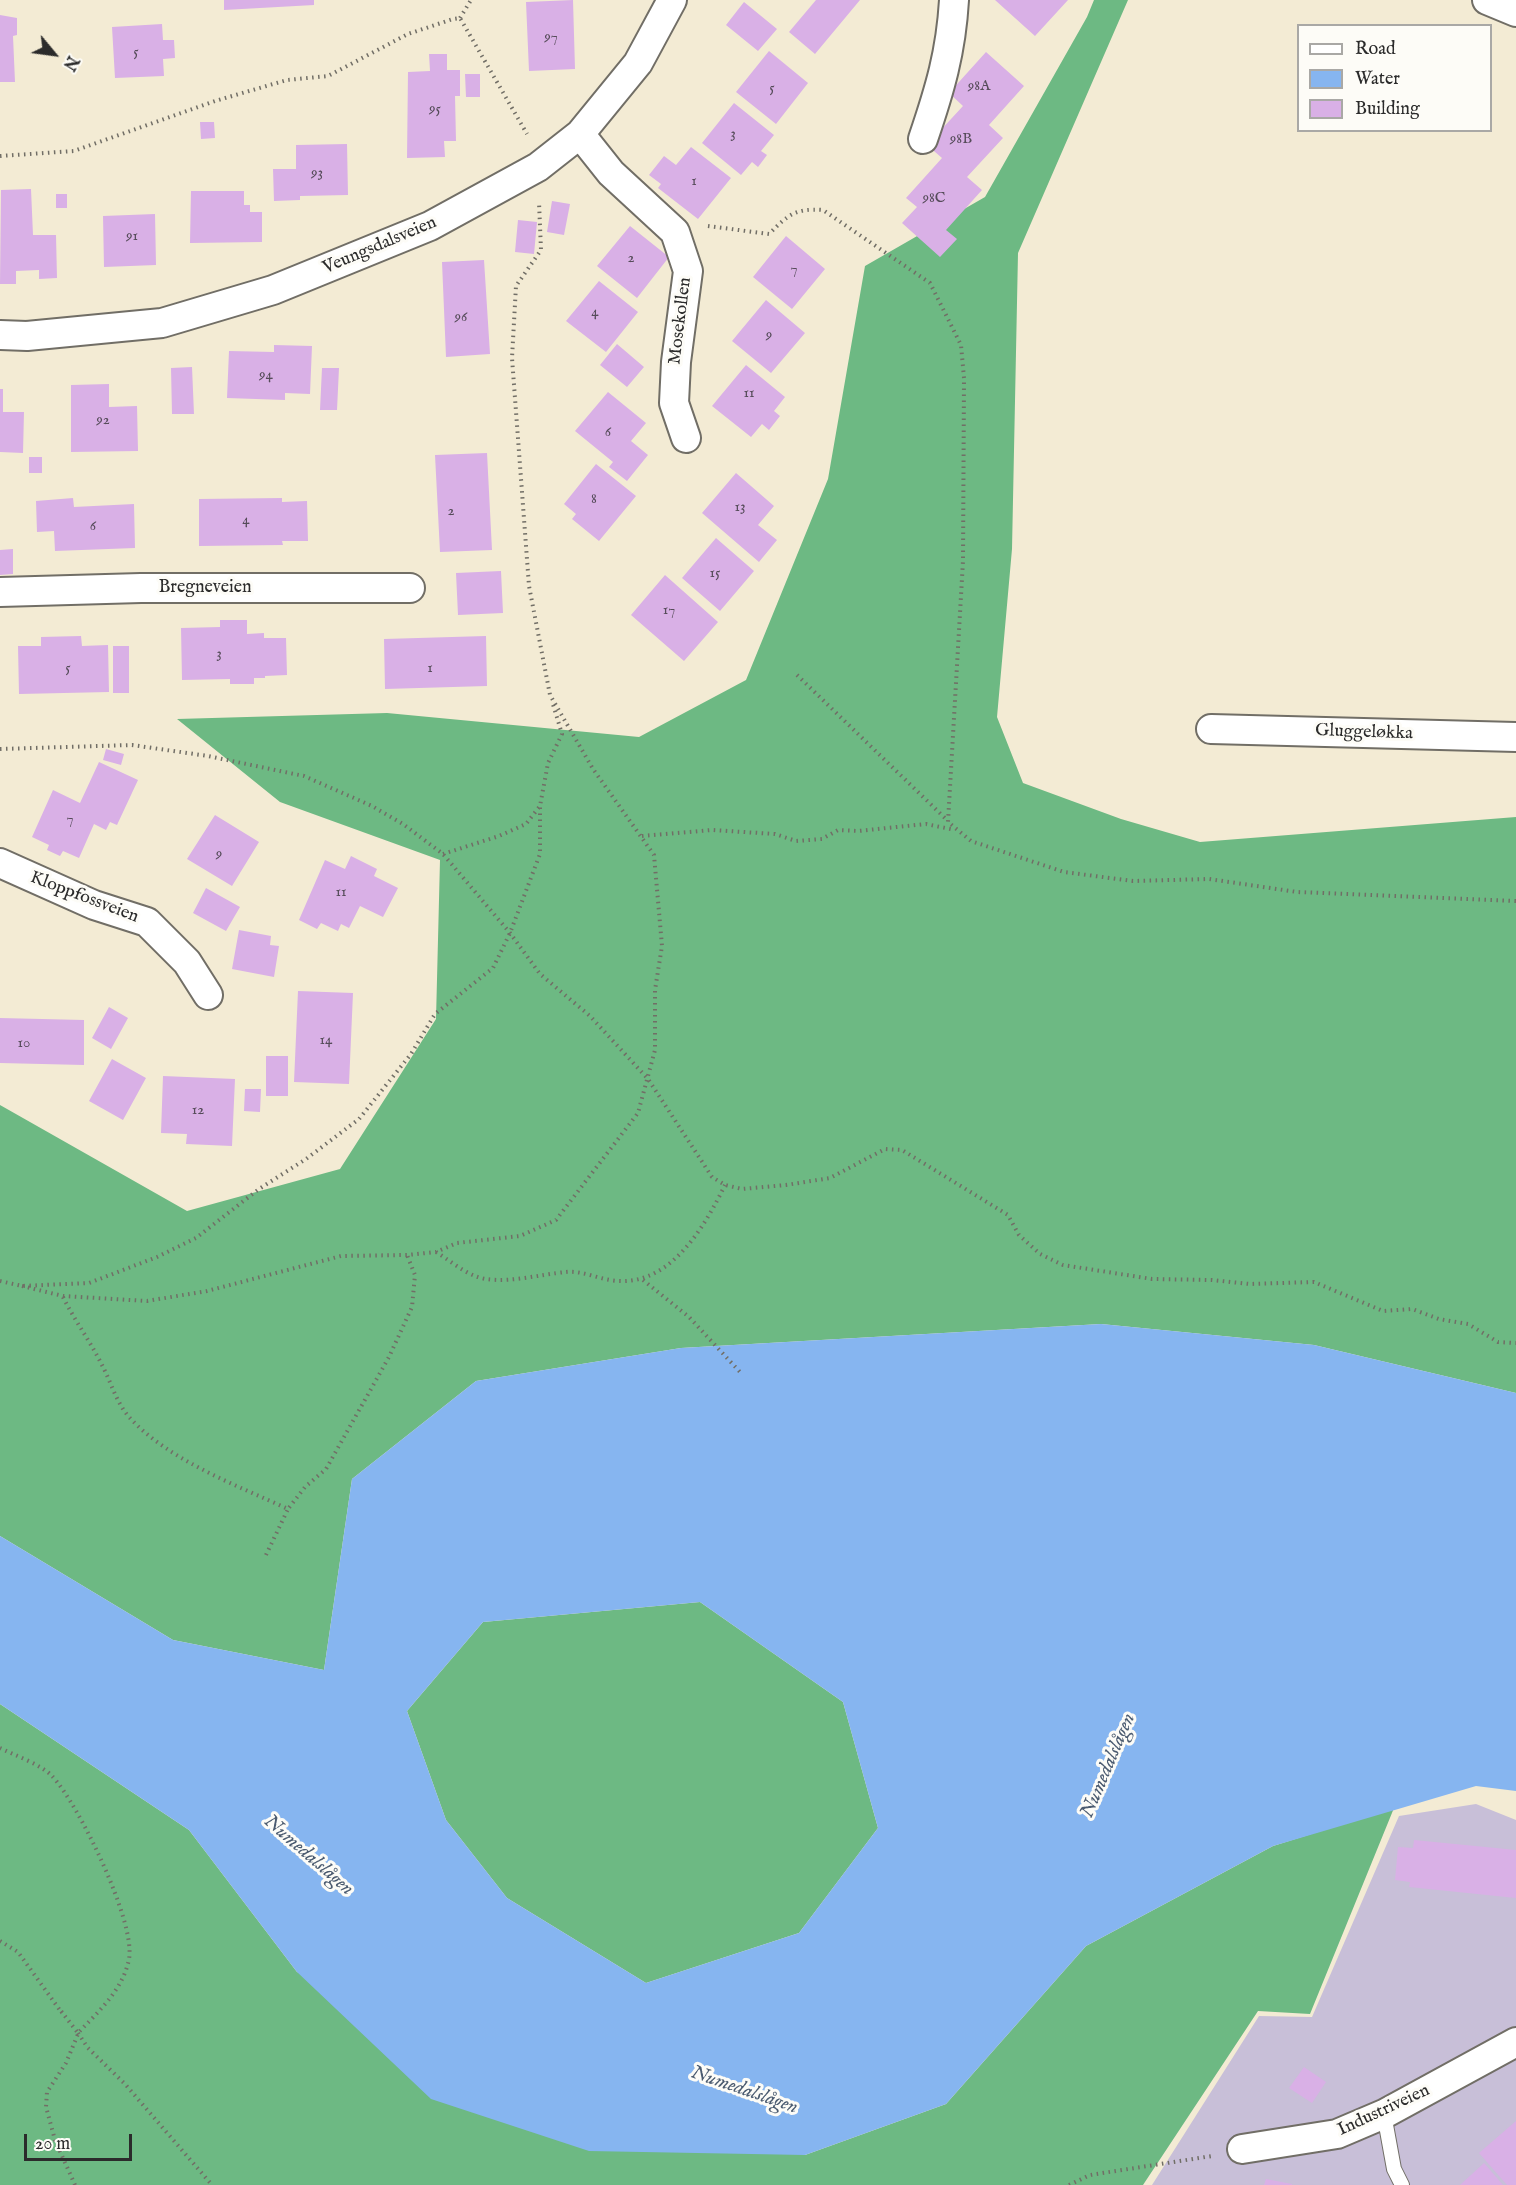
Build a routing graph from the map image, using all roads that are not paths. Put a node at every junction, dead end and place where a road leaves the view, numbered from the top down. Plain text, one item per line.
1 (672, 0) edge
2 (954, 0) edge
3 (1487, 0) edge
4 (1516, 12) edge
5 (580, 134) junction
6 (923, 139) dead end
7 (0, 335) edge
8 (686, 438) dead end
9 (410, 588) dead end
10 (0, 592) edge
11 (1211, 729) dead end
12 (1516, 737) edge
13 (0, 863) edge
14 (208, 994) dead end
15 (1516, 2042) edge
16 (1384, 2114) junction
17 (1242, 2150) road end
18 (1402, 2185) edge

1 - 5 street, Veungsdalsveien
2 - 6 street
3 - 4 street
5 - 7 street, Veungsdalsveien
5 - 8 street, Mosekollen
9 - 10 street, Bregneveien
11 - 12 street, Gluggeløkka
13 - 14 street, Kloppfossveien
15 - 16 street, Industriveien
16 - 17 street, Industriveien
16 - 18 lane

